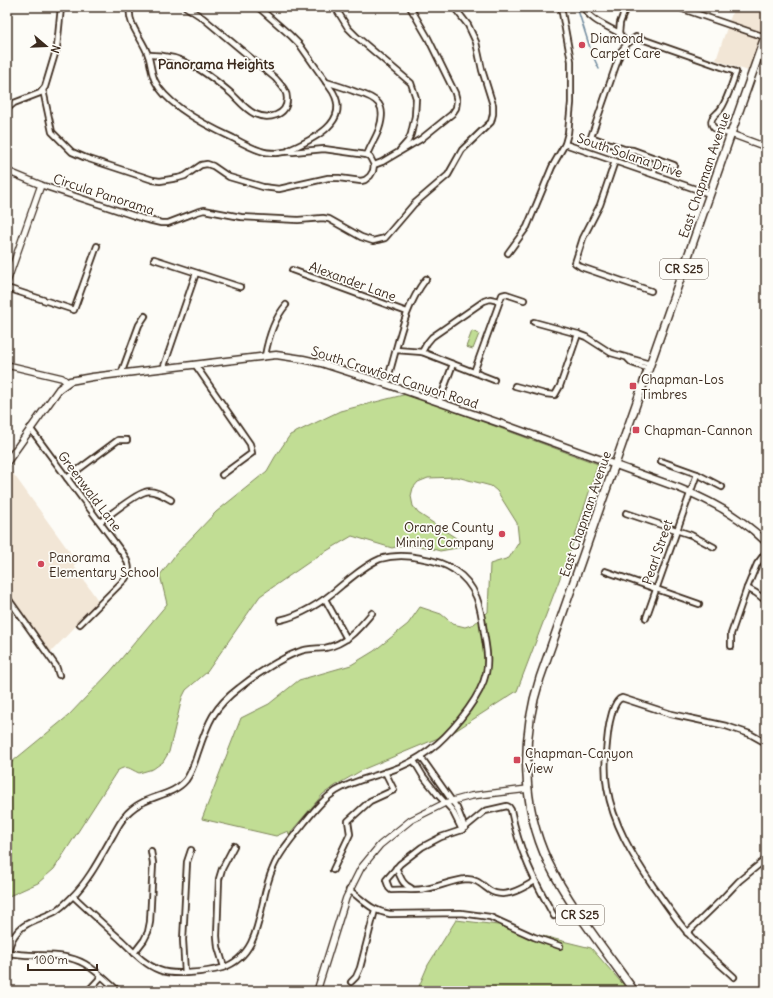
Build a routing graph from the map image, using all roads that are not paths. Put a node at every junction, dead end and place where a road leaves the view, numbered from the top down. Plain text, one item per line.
1 (61, 7) edge
2 (130, 7) edge
3 (186, 7) edge
4 (258, 7) edge
5 (335, 7) edge
6 (410, 7) edge
7 (454, 7) edge
8 (561, 7) edge
9 (593, 7) edge
10 (626, 7) edge
11 (677, 7) edge
12 (585, 9) edge
13 (619, 33) junction
14 (765, 36) edge
15 (627, 44) junction
16 (148, 55) junction
17 (326, 82) junction
18 (43, 90) junction
19 (7, 110) edge
20 (731, 134) junction
21 (566, 144) junction
22 (766, 147) edge
23 (289, 150) junction
24 (399, 152) junction
25 (367, 155) junction
26 (658, 159) junction
27 (615, 161) junction
28 (374, 165) junction
29 (674, 165) dead end
30 (7, 171) edge
31 (653, 174) junction
32 (41, 185) junction
33 (710, 194) junction
34 (97, 246) dead end
35 (508, 253) dead end
36 (154, 259) dead end
37 (292, 270) dead end
38 (196, 274) junction
39 (426, 279) dead end
40 (7, 282) edge
41 (240, 287) dead end
42 (7, 288) edge
43 (651, 291) dead end
44 (524, 300) dead end
45 (499, 301) junction
46 (286, 305) dead end
47 (407, 312) junction
48 (145, 316) dead end
49 (534, 322) dead end
50 (578, 334) junction
51 (396, 350) junction
52 (422, 352) junction
53 (265, 356) junction
54 (453, 364) junction
55 (7, 365) edge
56 (196, 366) junction
57 (650, 366) junction
58 (163, 369) junction
59 (474, 372) junction
60 (120, 374) junction
61 (494, 380) dead end
62 (67, 382) junction
63 (386, 384) junction
64 (514, 386) dead end
65 (439, 402) junction
66 (30, 428) junction
67 (127, 440) dead end
68 (661, 461) dead end
69 (7, 462) edge
70 (615, 465) junction
71 (697, 474) junction
72 (222, 475) dead end
73 (67, 478) junction
74 (722, 487) dead end
75 (690, 492) junction
76 (171, 500) dead end
77 (626, 513) dead end
78 (100, 522) junction
79 (677, 530) junction
80 (766, 542) edge
81 (714, 547) dead end
82 (766, 552) edge
83 (605, 570) dead end
84 (656, 588) junction
85 (747, 588) junction
86 (7, 597) edge
87 (325, 599) junction
88 (766, 601) edge
89 (699, 604) dead end
90 (372, 613) dead end
91 (646, 618) dead end
92 (280, 620) dead end
93 (80, 624) dead end
94 (347, 639) junction
95 (731, 646) dead end
96 (59, 675) dead end
97 (766, 743) edge
98 (420, 757) junction
99 (414, 761) junction
100 (385, 772) junction
101 (528, 789) junction
102 (452, 800) junction
103 (445, 803) junction
104 (463, 829) junction
105 (234, 846) dead end
106 (191, 850) dead end
107 (151, 851) dead end
108 (766, 859) edge
109 (396, 868) junction
110 (333, 870) dead end
111 (535, 881) junction
112 (414, 889) junction
113 (349, 890) junction
114 (73, 896) junction
115 (375, 910) junction
116 (554, 916) dead end
117 (687, 932) junction
118 (560, 946) dead end
119 (9, 953) junction
120 (134, 953) junction
121 (224, 967) junction
122 (185, 973) junction
123 (734, 976) dead end
124 (101, 977) junction
125 (351, 982) dead end
126 (7, 990) edge
127 (88, 991) edge
128 (118, 991) edge
129 (317, 991) edge
130 (634, 991) edge

1 - 18 street
2 - 16 street
3 - 16 street
4 - 17 street
5 - 24 street
6 - 24 street
7 - 32 street, Circula Panorama
8 - 21 street
9 - 12 street
10 - 13 street
11 - 14 street
12 - 13 street
13 - 15 street
14 - 20 main road, East Chapman Avenue / CR S25
15 - 20 street
15 - 26 street
16 - 23 street
17 - 23 street
17 - 25 street
18 - 19 street
18 - 28 street
20 - 22 street
20 - 33 main road, East Chapman Avenue / CR S25
21 - 27 street, South Solana Drive
21 - 35 street
23 - 25 street
24 - 28 street
25 - 28 street
26 - 29 street
26 - 31 street
27 - 31 street, South Solana Drive
27 - 43 street
30 - 32 street, Circula Panorama
31 - 33 street, South Solana Drive
32 - 40 street
33 - 57 main road, East Chapman Avenue / CR S25
34 - 42 street
36 - 38 street
37 - 47 street, Alexander Lane
38 - 41 street
38 - 58 street
39 - 47 street
44 - 45 street
45 - 52 street
45 - 59 street
46 - 53 street
47 - 51 street
48 - 60 street
49 - 50 street
50 - 57 street
50 - 64 street
51 - 52 street
51 - 63 street
52 - 54 street
53 - 56 main road, South Crawford Canyon Road
53 - 63 main road, South Crawford Canyon Road
54 - 59 street
54 - 65 street
55 - 62 street
56 - 58 main road, South Crawford Canyon Road
56 - 72 street
57 - 70 main road, East Chapman Avenue / CR S25
58 - 60 main road, South Crawford Canyon Road
59 - 61 street
60 - 62 main road, South Crawford Canyon Road
62 - 66 main road
63 - 65 main road, South Crawford Canyon Road
65 - 70 main road, South Crawford Canyon Road
66 - 69 main road
66 - 73 street, Greenwald Lane
67 - 73 street
68 - 71 street
70 - 75 main road, South Crawford Canyon Road
70 - 101 main road, East Chapman Avenue / CR S25
71 - 74 street
71 - 75 street, Pearl Street
73 - 78 street, Greenwald Lane
75 - 79 street, Pearl Street
75 - 80 main road, South Crawford Canyon Road
76 - 78 street
77 - 79 street
78 - 93 street, Greenwald Lane
79 - 81 street
79 - 84 street, Pearl Street
82 - 85 street
83 - 84 street
84 - 89 street
84 - 91 street, Pearl Street
85 - 88 street
85 - 95 street
86 - 96 street
87 - 92 street
87 - 94 street
87 - 98 street
90 - 94 street
94 - 114 street
97 - 117 street
98 - 99 street
98 - 102 street
99 - 100 street
99 - 103 street
100 - 110 street
100 - 121 street
101 - 102 street
101 - 130 main road, East Chapman Avenue / CR S25
102 - 103 street
102 - 104 street
103 - 104 street
103 - 113 street
104 - 109 street
104 - 111 street
105 - 121 street
106 - 122 street
107 - 120 street
108 - 117 street
109 - 112 street
109 - 112 street
111 - 112 street
111 - 116 street
113 - 115 street
113 - 129 street
114 - 119 street
114 - 120 street
115 - 118 street
115 - 125 street
117 - 123 street
119 - 124 street
119 - 126 street
120 - 122 street
121 - 122 street
124 - 127 street
124 - 128 street

